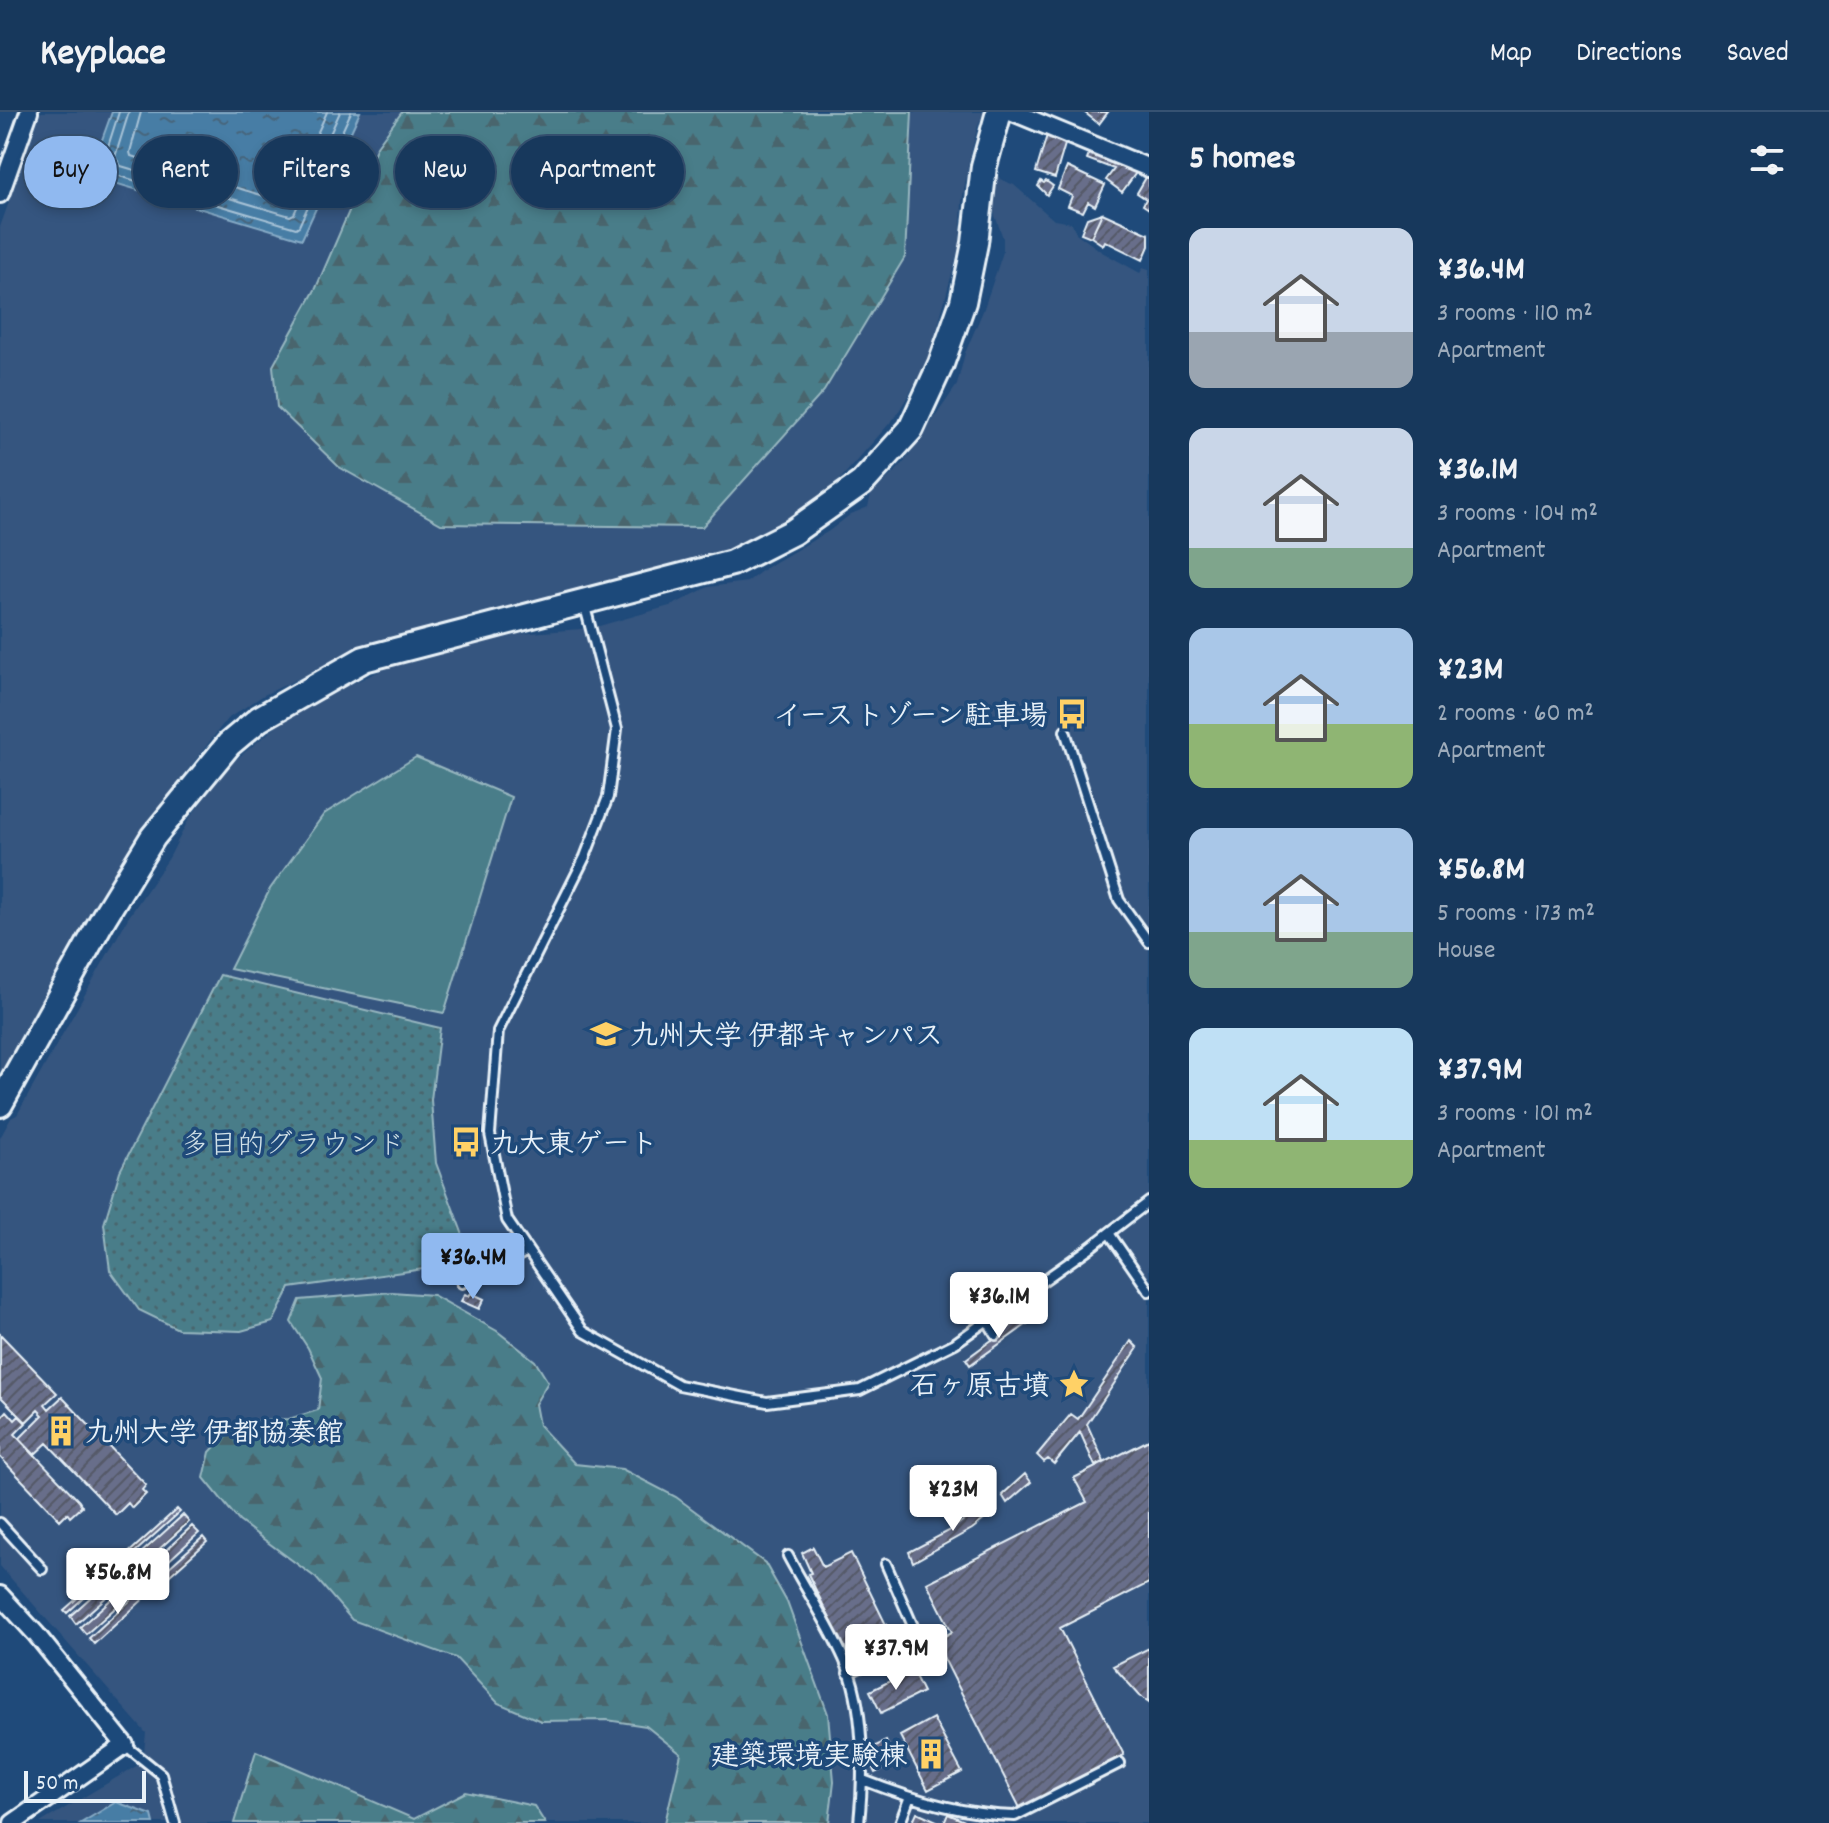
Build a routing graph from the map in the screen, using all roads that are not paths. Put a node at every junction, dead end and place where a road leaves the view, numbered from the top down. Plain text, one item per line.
1 (29, 112) edge
2 (999, 112) edge
3 (1013, 112) edge
4 (1149, 168) edge
5 (0, 194) edge
6 (584, 603) junction
7 (1065, 731) dead end
8 (1149, 942) edge
9 (0, 1104) edge
10 (1149, 1202) edge
11 (1109, 1233) junction
12 (528, 1251) junction
13 (462, 1283) dead end
14 (1149, 1291) edge
15 (987, 1320) junction
16 (996, 1335) dead end
17 (0, 1523) edge
18 (788, 1556) dead end
19 (886, 1564) dead end
20 (42, 1569) dead end
21 (0, 1595) edge
22 (848, 1673) junction
23 (125, 1745) junction
24 (1120, 1763) dead end
25 (863, 1780) junction
26 (909, 1799) junction
27 (13, 1823) edge
28 (175, 1823) edge
29 (859, 1823) edge
30 (900, 1823) edge

1 - 5 street
2 - 6 street
3 - 4 street
6 - 9 street
6 - 12 lane
7 - 8 lane
10 - 11 lane
11 - 14 lane
11 - 15 lane
12 - 13 lane
12 - 15 lane
15 - 16 lane
17 - 20 lane
18 - 22 lane
19 - 22 lane
21 - 23 street
22 - 25 lane
23 - 27 street
23 - 28 lane
24 - 26 lane
25 - 26 lane
25 - 29 lane
26 - 30 lane

